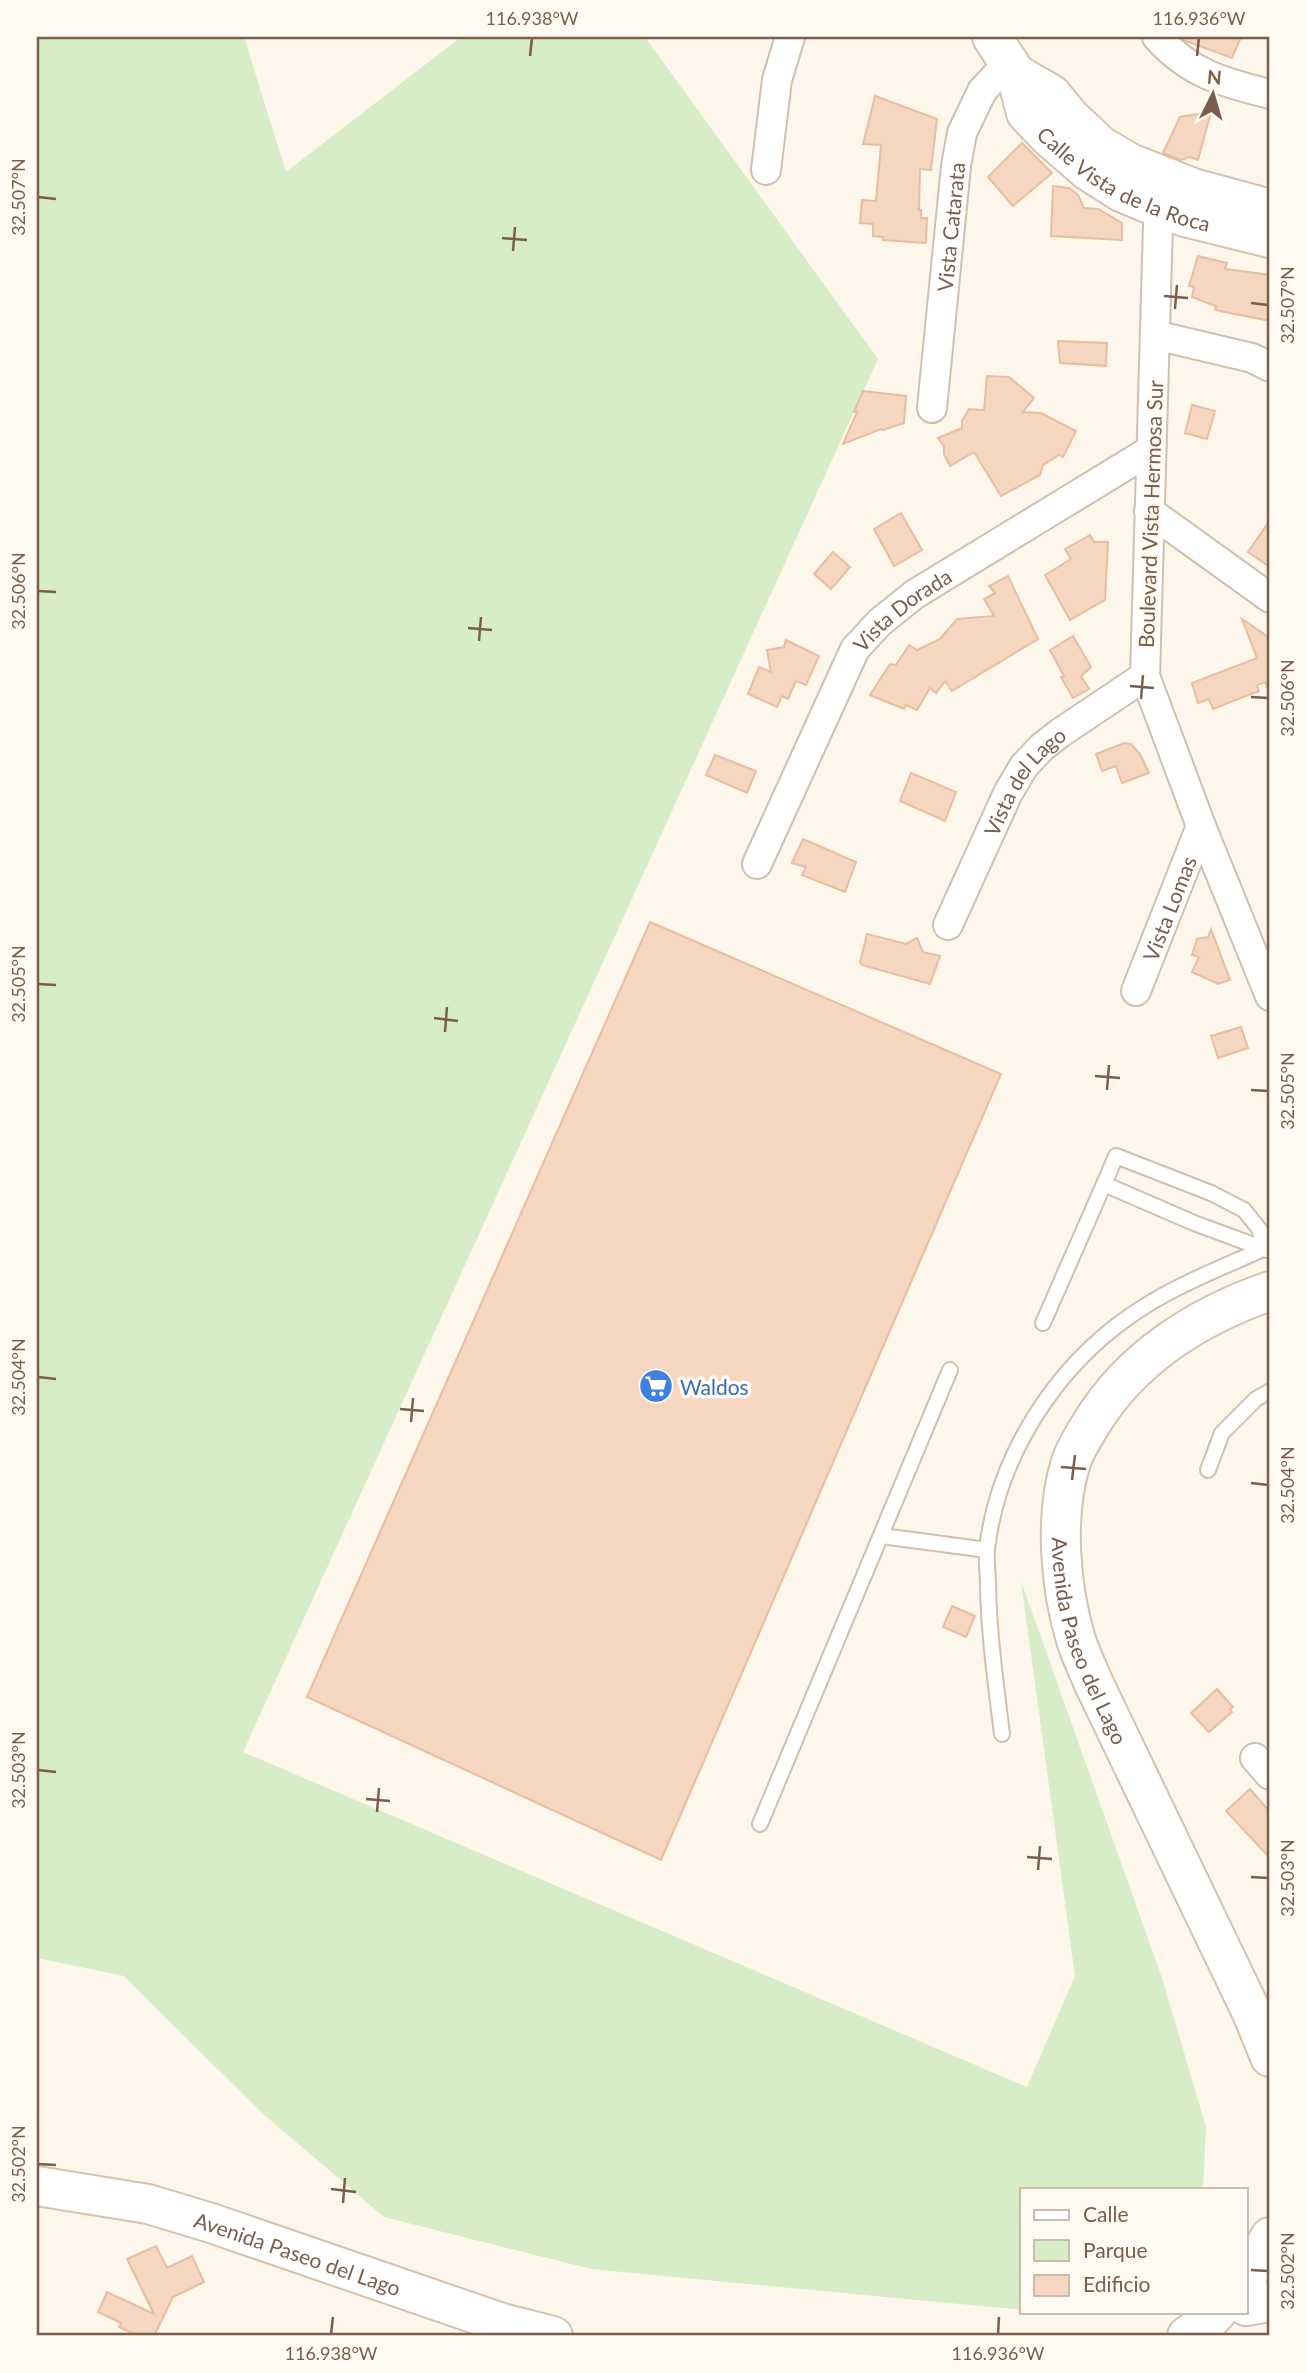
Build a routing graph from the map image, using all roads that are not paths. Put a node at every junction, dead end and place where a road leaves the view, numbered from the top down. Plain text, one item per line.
1 (790, 37) edge
2 (1157, 37) edge
3 (1007, 52) edge
4 (1270, 94) edge
5 (766, 170) dead end
6 (1159, 192) junction
7 (1270, 209) edge
8 (1270, 238) edge
9 (1155, 335) junction
10 (1270, 367) edge
11 (932, 408) dead end
12 (1151, 450) junction
13 (1149, 511) junction
14 (1270, 598) edge
15 (1145, 676) junction
16 (1201, 825) junction
17 (757, 864) dead end
18 (948, 925) dead end
19 (1136, 990) dead end
20 (1270, 996) edge
21 (1104, 1184) junction
22 (1267, 1250) edge
23 (1270, 1291) edge
24 (1042, 1323) dead end
25 (950, 1370) dead end
26 (1270, 1391) edge
27 (1208, 1470) dead end
28 (881, 1536) junction
29 (987, 1550) junction
30 (1002, 1734) dead end
31 (760, 1825) dead end
32 (1270, 2057) edge
33 (37, 2186) edge
34 (1270, 2302) edge
35 (1248, 2306) edge
36 (553, 2336) edge

1 - 5 street
2 - 4 street
3 - 6 main road, Calle Vista de la Roca
3 - 11 street, Vista Catarata
6 - 7 main road, Calle Vista de la Roca
6 - 8 main road, Calle Vista de la Roca
6 - 9 street, Boulevard Vista Hermosa Sur
9 - 10 street
9 - 12 street, Boulevard Vista Hermosa Sur
12 - 13 street, Boulevard Vista Hermosa Sur
12 - 17 street, Vista Dorada
13 - 14 street
13 - 15 street, Boulevard Vista Hermosa Sur
15 - 16 street, Boulevard Vista Hermosa Sur
15 - 18 street, Vista del Lago
16 - 19 street, Vista Lomas
16 - 20 street, Boulevard Vista Hermosa Sur
21 - 22 lane
21 - 22 lane
21 - 24 lane
22 - 29 lane
23 - 32 main road, Avenida Paseo del Lago
25 - 28 lane
26 - 27 lane
28 - 29 lane
28 - 31 lane
29 - 30 lane
33 - 36 main road, Avenida Paseo del Lago
34 - 35 main road

